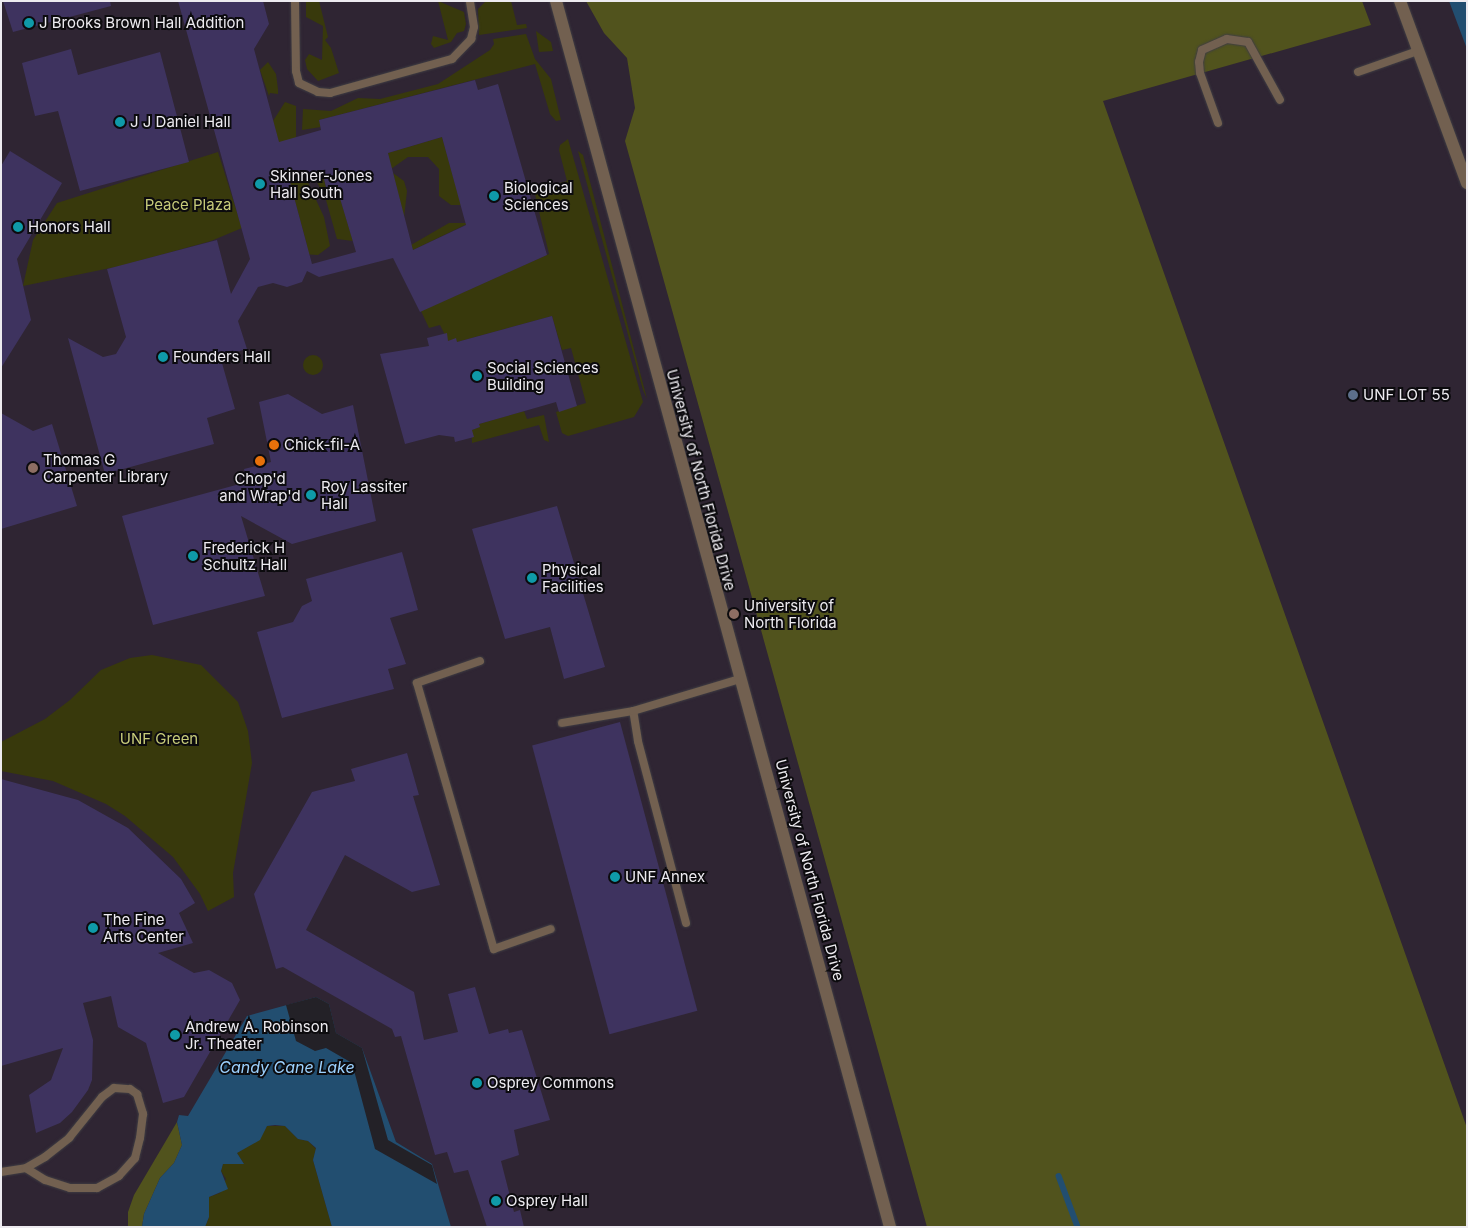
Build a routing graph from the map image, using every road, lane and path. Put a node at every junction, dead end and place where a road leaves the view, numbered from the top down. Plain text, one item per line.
1 (295, 1) edge
2 (470, 1) edge
3 (556, 1) edge
4 (1400, 1) edge
5 (1418, 52) junction
6 (1358, 72) dead end
7 (1280, 100) dead end
8 (1218, 123) dead end
9 (1467, 183) edge
10 (480, 661) dead end
11 (740, 679) junction
12 (633, 711) junction
13 (562, 723) dead end
14 (686, 923) dead end
15 (551, 929) dead end
16 (26, 1168) junction
17 (1, 1172) edge
18 (890, 1227) edge

1 - 2 lane
3 - 11 street, University of North Florida Drive
4 - 5 street
5 - 6 lane
5 - 9 street
7 - 8 lane
10 - 15 lane
11 - 12 lane
11 - 18 street, University of North Florida Drive
12 - 13 lane
12 - 14 lane
16 - 16 lane
16 - 17 lane

